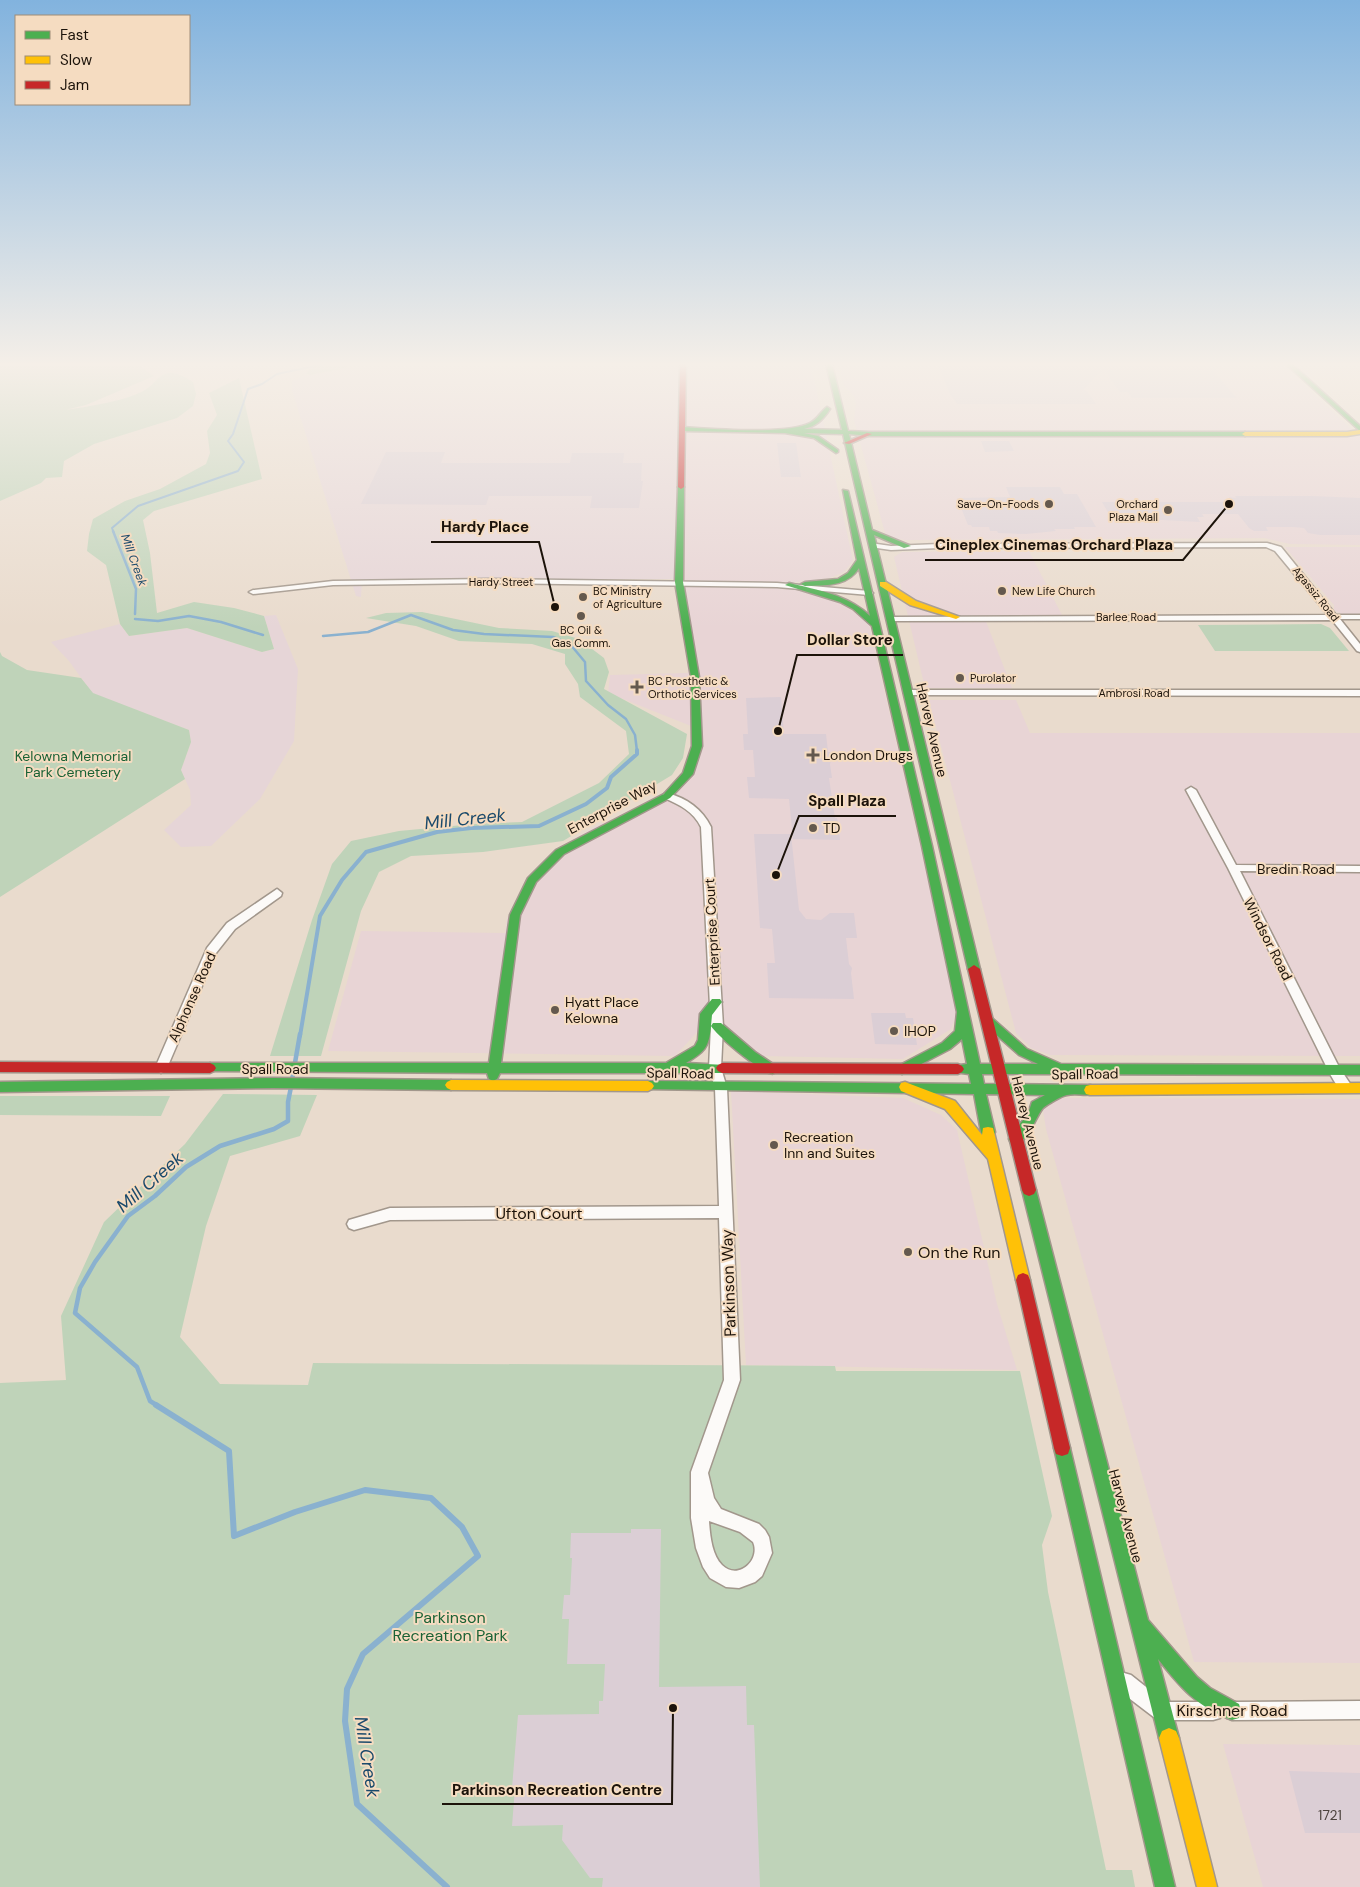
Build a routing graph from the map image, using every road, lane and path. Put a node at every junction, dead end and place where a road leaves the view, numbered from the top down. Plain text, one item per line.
1 (683, 452) edge
2 (836, 452) edge
3 (849, 452) edge
4 (839, 466) dead end
5 (843, 482) dead end
6 (854, 529) junction
7 (869, 531) junction
8 (873, 545) junction
9 (907, 546) junction
10 (860, 561) junction
11 (679, 582) junction
12 (883, 584) junction
13 (789, 585) junction
14 (253, 592) dead end
15 (869, 593) junction
16 (890, 614) junction
17 (956, 617) junction
18 (1335, 617) junction
19 (1360, 617) edge
20 (874, 624) junction
21 (1360, 650) edge
22 (886, 674) junction
23 (1360, 692) edge
24 (908, 693) junction
25 (1191, 790) dead end
26 (667, 796) junction
27 (1233, 868) junction
28 (1360, 869) edge
29 (277, 893) dead end
30 (716, 1002) junction
31 (961, 1013) junction
32 (988, 1021) junction
33 (717, 1026) junction
34 (493, 1066) junction
35 (0, 1067) edge
36 (161, 1068) junction
37 (668, 1068) junction
38 (715, 1068) junction
39 (974, 1068) junction
40 (999, 1068) junction
41 (772, 1069) junction
42 (902, 1069) junction
43 (1059, 1069) junction
44 (1334, 1070) junction
45 (1360, 1070) edge
46 (492, 1085) junction
47 (0, 1087) edge
48 (721, 1088) junction
49 (905, 1088) junction
50 (1347, 1088) junction
51 (1360, 1088) edge
52 (978, 1089) junction
53 (1004, 1089) junction
54 (1063, 1090) junction
55 (1016, 1139) junction
56 (994, 1160) junction
57 (726, 1212) junction
58 (354, 1224) dead end
59 (699, 1472) junction
60 (1139, 1620) junction
61 (1115, 1676) junction
62 (1360, 1710) edge
63 (1162, 1711) junction
64 (1232, 1711) junction
65 (1165, 1887) edge
66 (1207, 1887) edge

1 - 11 main road, Enterprise Way
2 - 4 main road
3 - 7 main road, Harvey Avenue
5 - 6 main road
6 - 8 main road
6 - 10 main road
7 - 8 main road, Harvey Avenue
7 - 9 main road
8 - 9 street
8 - 12 main road, Harvey Avenue
9 - 18 street, Agassiz Road
10 - 13 main road
10 - 15 main road
11 - 13 street, Hardy Street
11 - 14 street, Hardy Street
11 - 26 main road, Enterprise Way
12 - 16 main road, Harvey Avenue
12 - 17 main road
13 - 15 street, Hardy Street
13 - 20 main road
15 - 16 main road
15 - 20 main road
16 - 17 street, Barlee Road
16 - 24 main road, Harvey Avenue
17 - 18 street, Barlee Road
18 - 19 street, Barlee Road
18 - 21 street, Agassiz Road
20 - 22 main road
22 - 24 main road
22 - 31 main road
23 - 24 street, Ambrosi Road
24 - 32 main road, Harvey Avenue
25 - 27 street, Windsor Road
26 - 30 street, Enterprise Court
26 - 34 main road, Enterprise Way
27 - 28 street, Bredin Road
27 - 44 street, Windsor Road
29 - 36 street, Alphonse Road
30 - 33 street, Enterprise Court
30 - 37 main road
31 - 39 main road
31 - 42 main road
32 - 40 main road, Harvey Avenue
32 - 43 main road
33 - 38 street, Enterprise Court
33 - 41 main road
34 - 36 main road, Spall Road
34 - 37 main road, Spall Road
34 - 46 main road, Enterprise Way
35 - 36 main road, Spall Road
37 - 38 main road, Spall Road
38 - 41 main road, Spall Road
38 - 48 street, Enterprise Court
39 - 40 main road, Spall Road
39 - 42 main road, Spall Road
39 - 52 main road
40 - 43 main road, Spall Road
40 - 53 main road, Harvey Avenue
41 - 42 main road, Spall Road
43 - 44 main road, Spall Road
44 - 45 main road, Spall Road
44 - 50 street, Windsor Road
46 - 47 main road, Spall Road
46 - 48 main road, Spall Road
48 - 49 main road, Spall Road
48 - 57 street, Parkinson Way
49 - 52 main road, Spall Road
49 - 56 main road
50 - 51 main road, Spall Road
50 - 54 main road, Spall Road
52 - 53 main road, Spall Road
52 - 56 main road
53 - 54 main road, Spall Road
53 - 55 main road, Harvey Avenue
54 - 55 main road
55 - 60 main road, Harvey Avenue
56 - 61 main road
57 - 58 street, Ufton Court
57 - 59 street, Parkinson Way
59 - 59 street, Parkinson Way
60 - 63 main road, Harvey Avenue
60 - 64 main road
61 - 63 street, Kirschner Road
61 - 65 main road
62 - 64 street, Kirschner Road
63 - 64 street, Kirschner Road
63 - 66 main road, Harvey Avenue

